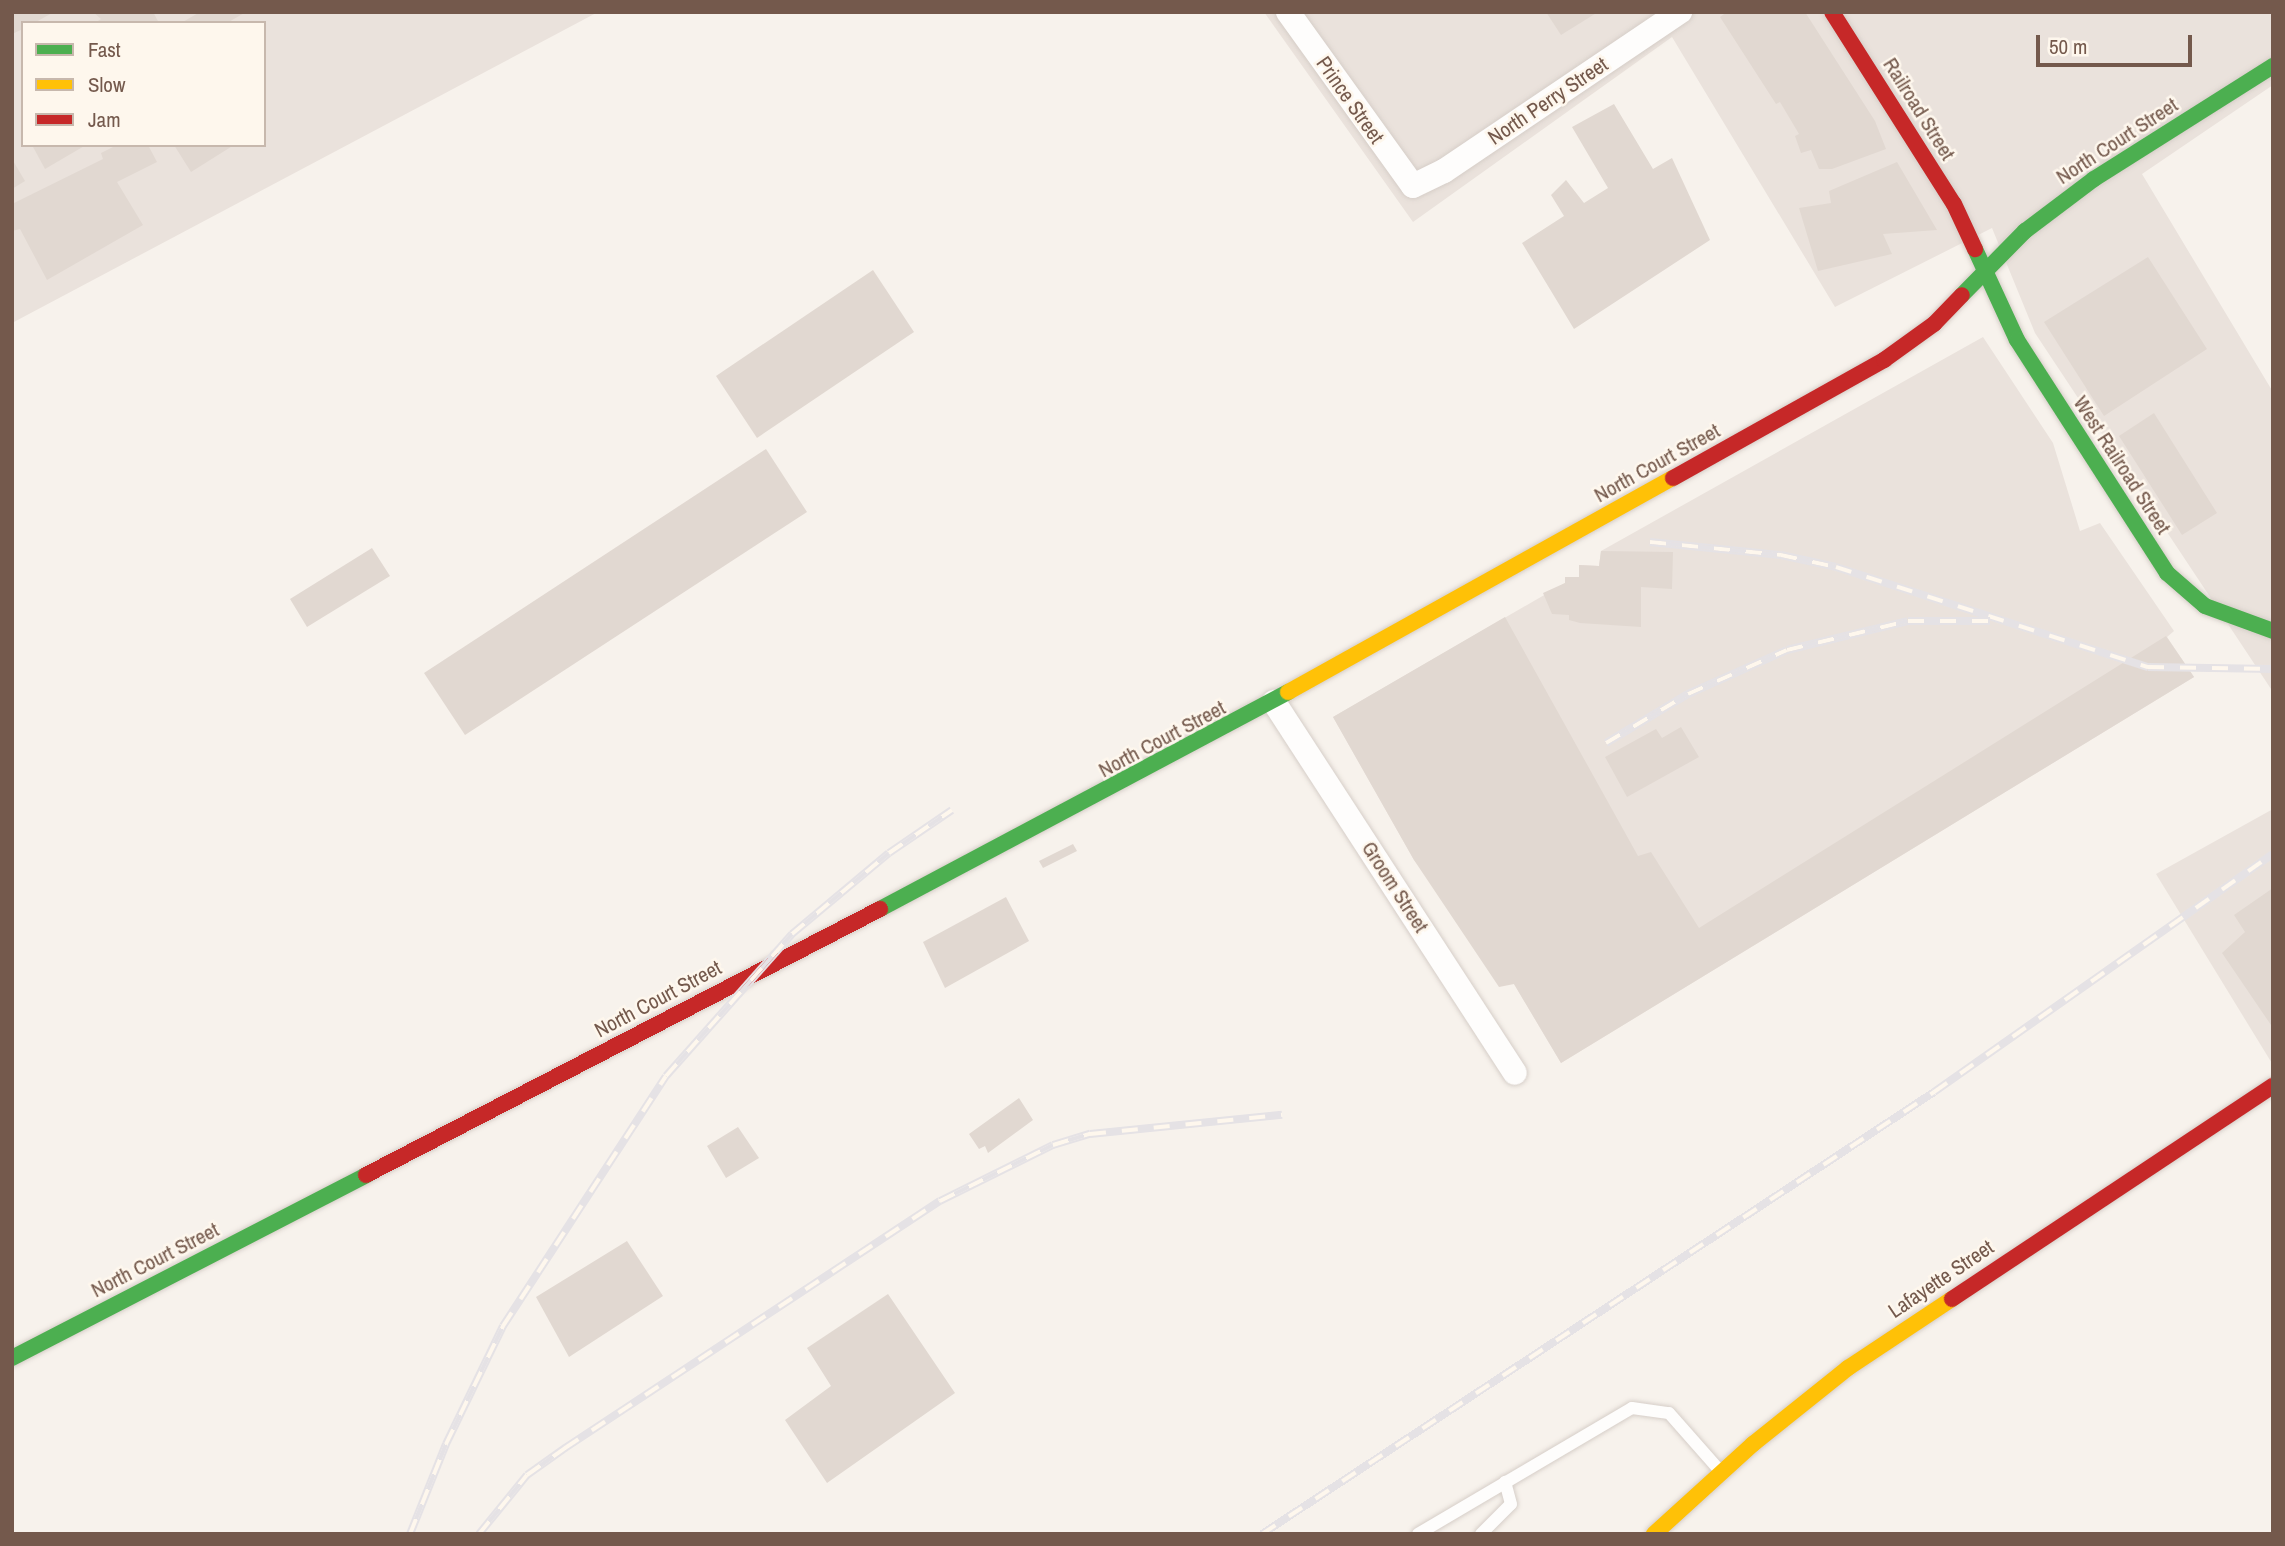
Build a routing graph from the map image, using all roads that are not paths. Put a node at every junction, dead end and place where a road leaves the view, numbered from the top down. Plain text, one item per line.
1 (1288, 12) edge
2 (1680, 12) edge
3 (1832, 12) edge
4 (2273, 66) edge
5 (1413, 186) joint
6 (1985, 271) junction
7 (2273, 631) edge
8 (1274, 702) junction
9 (1515, 1073) dead end
10 (2273, 1086) edge
11 (12, 1358) edge
12 (1721, 1472) junction
13 (1505, 1482) junction
14 (1418, 1534) edge
15 (1481, 1534) edge
16 (1654, 1534) edge

1 - 5 street, Prince Street
2 - 5 street, North Perry Street
3 - 6 main road, Railroad Street
4 - 6 main road, North Court Street
6 - 7 main road, West Railroad Street
6 - 8 main road, North Court Street
8 - 9 street, Groom Street
8 - 11 main road, North Court Street
10 - 12 main road, Lafayette Street
12 - 13 lane
12 - 16 main road, Lafayette Street
13 - 14 lane
13 - 15 lane

